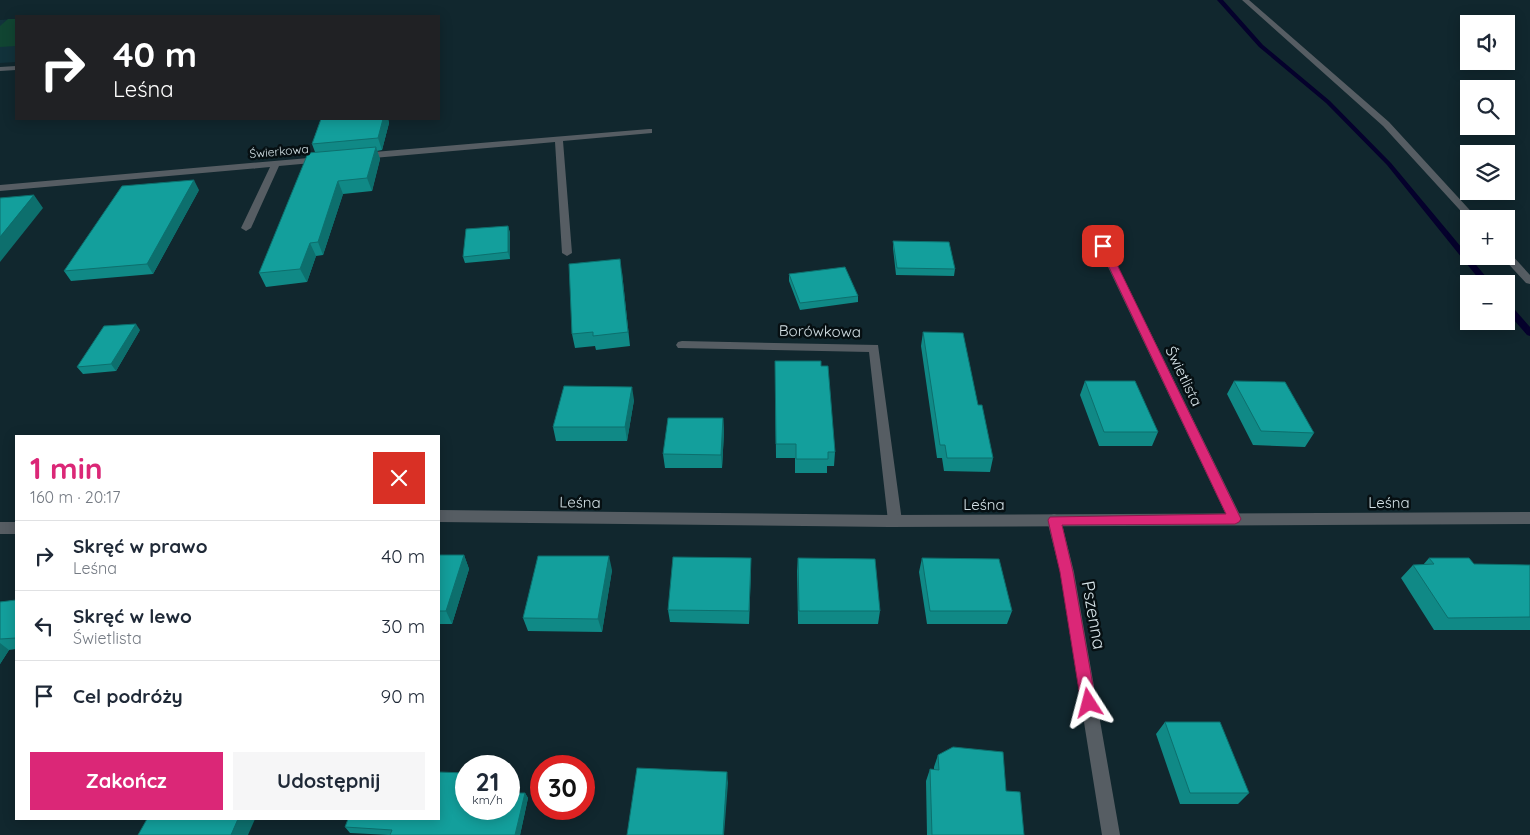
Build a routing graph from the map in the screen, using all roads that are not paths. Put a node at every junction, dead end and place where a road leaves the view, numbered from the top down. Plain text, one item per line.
1 (1247, 2) edge
2 (15, 68) edge
3 (0, 69) edge
4 (649, 130) dead end
5 (559, 139) junction
6 (354, 157) edge
7 (325, 159) edge
8 (276, 164) junction
9 (0, 188) edge
10 (1465, 210) edge
11 (246, 228) dead end
12 (1103, 246) dead end
13 (567, 253) dead end
14 (1515, 265) edge
15 (1530, 281) edge
16 (682, 345) dead end
17 (440, 516) edge
18 (1530, 518) edge
19 (1235, 519) junction
20 (1054, 520) junction
21 (895, 521) junction
22 (0, 528) edge
23 (15, 528) edge
24 (1111, 835) edge

1 - 10 street
2 - 3 street
4 - 5 street
5 - 6 street
5 - 13 street
7 - 8 street, Świerkowa
8 - 9 street, Świerkowa
8 - 11 street
12 - 19 street, Świetlista
14 - 15 street
16 - 21 street, Borówkowa
17 - 21 street, Leśna
18 - 19 street, Leśna
19 - 20 street, Leśna
20 - 21 street, Leśna
20 - 24 street, Pszenna
22 - 23 street

